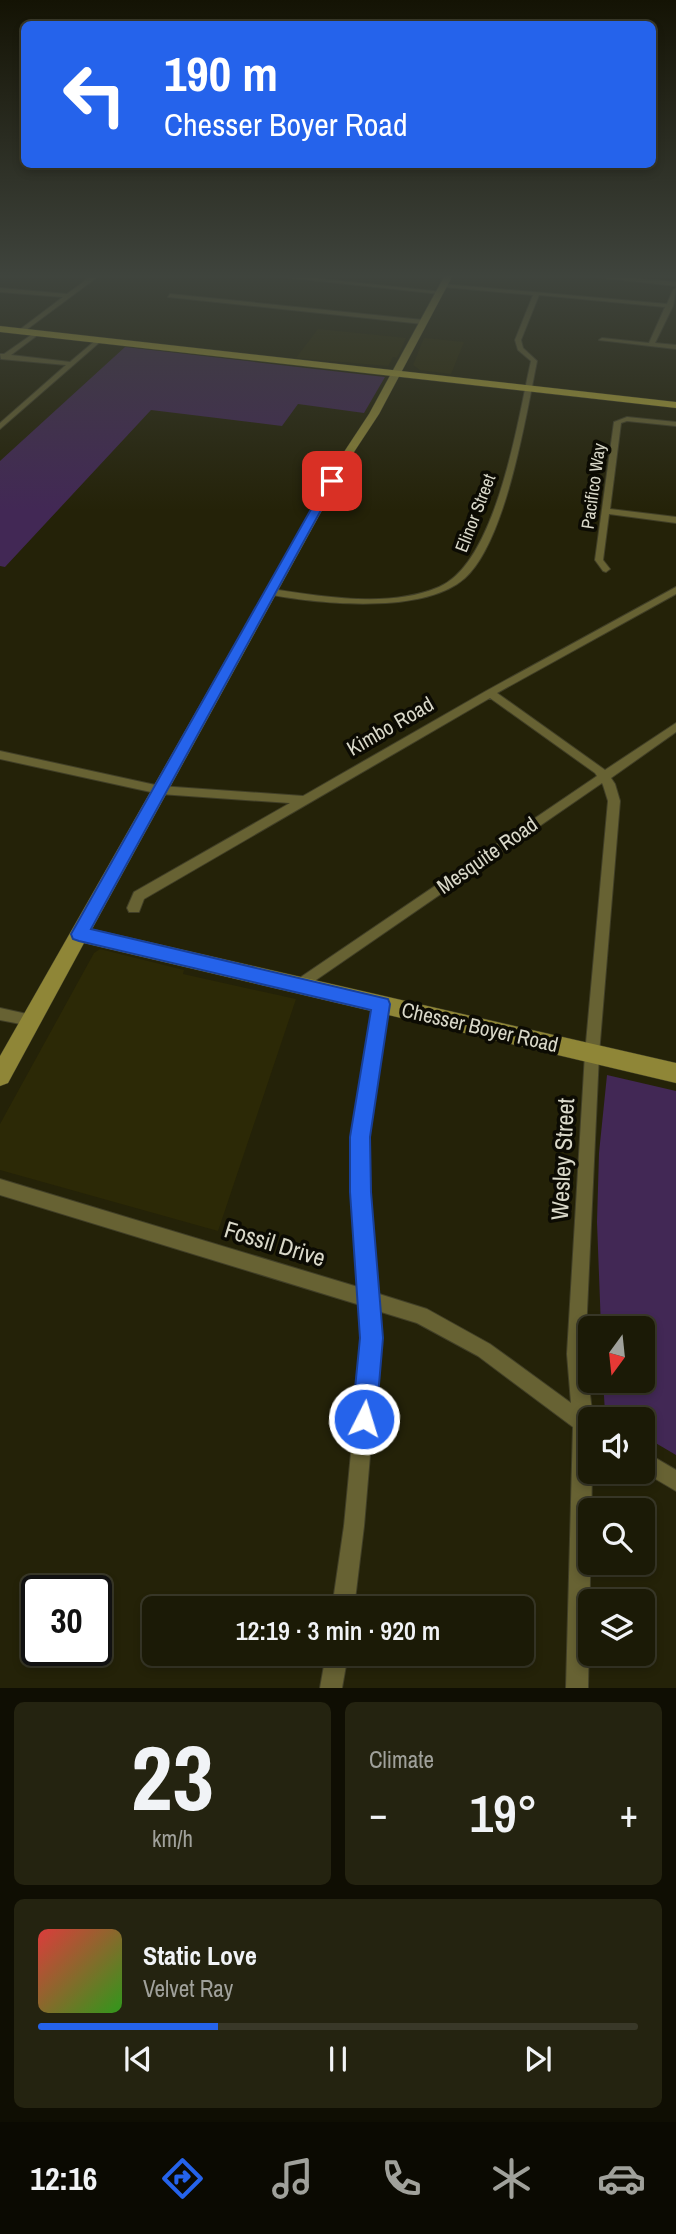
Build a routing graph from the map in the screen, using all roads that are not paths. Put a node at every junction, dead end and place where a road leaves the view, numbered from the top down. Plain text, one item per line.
1 (84, 354) edge
2 (214, 354) edge
3 (407, 354) edge
4 (527, 354) edge
5 (2, 358) edge
6 (72, 364) junction
7 (396, 374) junction
8 (528, 388) junction
9 (676, 405) edge
10 (2, 424) edge
11 (676, 424) edge
12 (606, 511) junction
13 (676, 520) edge
14 (606, 569) dead end
15 (676, 590) edge
16 (270, 592) junction
17 (661, 596) junction
18 (676, 598) edge
19 (490, 692) junction
20 (676, 727) edge
21 (0, 755) edge
22 (603, 775) junction
23 (160, 790) junction
24 (305, 800) junction
25 (134, 908) dead end
26 (79, 934) junction
27 (300, 985) junction
28 (381, 1004) junction
29 (0, 1014) edge
30 (31, 1020) junction
31 (592, 1054) junction
32 (676, 1073) edge
33 (0, 1076) edge
34 (0, 1187) edge
35 (370, 1299) junction
36 (583, 1407) edge
37 (578, 1419) edge
38 (655, 1468) edge
39 (676, 1481) edge
40 (584, 1484) edge
41 (345, 1596) edge
42 (335, 1666) edge
43 (331, 1688) edge
44 (578, 1688) edge

1 - 6 street
2 - 7 main road
3 - 7 main road
4 - 8 street, Elinor Street
5 - 6 street
6 - 10 street
7 - 8 main road
7 - 16 main road
8 - 9 main road
8 - 16 street, Elinor Street
11 - 12 street, Pacifico Way
12 - 13 street
12 - 14 street, Pacifico Way
15 - 17 street, Kimbo Road
16 - 23 main road
17 - 18 street
17 - 19 street, Kimbo Road
19 - 22 street
19 - 24 street, Kimbo Road
20 - 22 street, Mesquite Road
21 - 23 street
22 - 27 street, Mesquite Road
22 - 31 street, Wesley Street
23 - 24 street
23 - 26 main road
24 - 25 street, Kimbo Road
26 - 27 main road, Chesser Boyer Road
26 - 30 main road
27 - 28 main road, Chesser Boyer Road
28 - 31 main road, Chesser Boyer Road
28 - 35 street
29 - 30 street
30 - 33 main road
31 - 32 main road, Chesser Boyer Road
31 - 36 street, Wesley Street
34 - 35 street, Fossil Drive
35 - 37 street, Fossil Drive
35 - 41 street
38 - 39 street
40 - 44 street, Wesley Street
42 - 43 street

